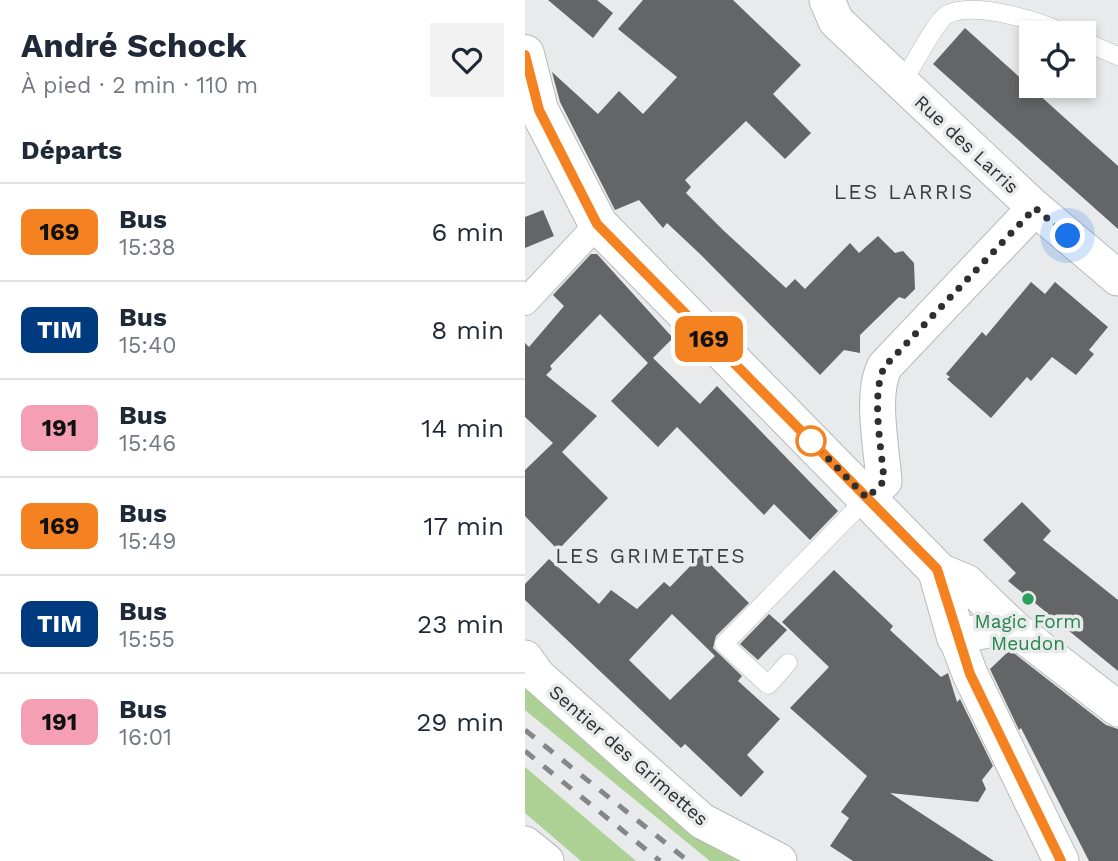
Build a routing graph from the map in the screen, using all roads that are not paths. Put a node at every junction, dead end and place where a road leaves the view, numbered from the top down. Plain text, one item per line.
1 (827, 0) edge
2 (1036, 21) edge
3 (1096, 47) edge
4 (525, 54) edge
5 (1118, 56) edge
6 (902, 83) junction
7 (1035, 208) junction
8 (597, 224) junction
9 (1118, 278) edge
10 (525, 302) edge
11 (867, 498) junction
12 (937, 569) junction
13 (1015, 629) junction
14 (957, 638) junction
15 (525, 659) edge
16 (788, 663) dead end
17 (1118, 709) edge
18 (525, 844) edge
19 (546, 861) edge
20 (779, 861) edge
21 (1061, 861) edge

1 - 6 street, Rue des Larris
2 - 6 lane
3 - 5 lane
4 - 8 street
6 - 7 street, Rue des Larris
7 - 9 street, Rue des Larris
7 - 11 street
8 - 10 street
8 - 11 street
11 - 12 street
11 - 16 lane
12 - 13 street
12 - 14 street
13 - 14 street
13 - 17 street
14 - 21 street
15 - 20 street, Sentier des Grimettes
18 - 19 street

